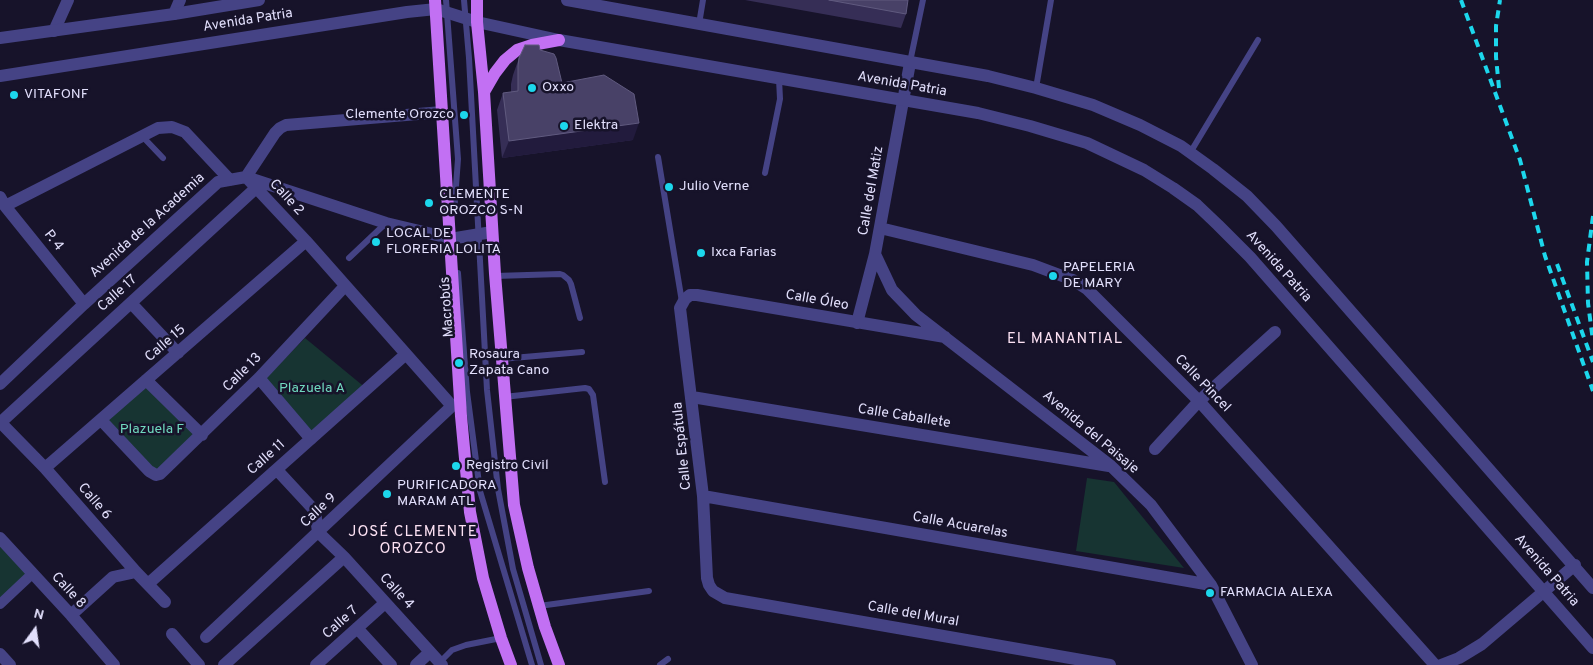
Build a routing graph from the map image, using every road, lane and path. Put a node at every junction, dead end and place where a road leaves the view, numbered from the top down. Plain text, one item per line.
1 (68, 0) edge
2 (180, 0) edge
3 (259, 0) edge
4 (464, 0) edge
5 (477, 0) edge
6 (567, 0) edge
7 (703, 0) edge
8 (924, 0) edge
9 (1051, 0) edge
10 (242, 1) edge
11 (441, 6) edge
12 (174, 14) junction
13 (471, 20) junction
14 (699, 24) junction
15 (54, 31) junction
16 (0, 38) edge
17 (559, 40) junction
18 (1258, 40) dead end
19 (910, 62) junction
20 (0, 76) edge
21 (778, 79) junction
22 (1036, 88) junction
23 (484, 92) junction
24 (903, 101) junction
25 (442, 112) junction
26 (142, 136) junction
27 (1190, 153) junction
28 (658, 157) dead end
29 (163, 158) dead end
30 (765, 174) dead end
31 (246, 177) junction
32 (230, 180) junction
33 (256, 188) junction
34 (2, 204) edge
35 (386, 223) junction
36 (880, 228) junction
37 (492, 232) junction
38 (477, 235) junction
39 (452, 238) junction
40 (306, 241) junction
41 (875, 254) junction
42 (349, 258) dead end
43 (495, 276) junction
44 (346, 286) junction
45 (684, 301) junction
46 (131, 303) junction
47 (84, 304) junction
48 (580, 318) dead end
49 (857, 323) junction
50 (1275, 332) dead end
51 (945, 337) junction
52 (582, 352) dead end
53 (178, 353) junction
54 (406, 354) junction
55 (501, 359) junction
56 (259, 378) junction
57 (146, 380) junction
58 (0, 384) edge
59 (504, 397) junction
60 (692, 398) junction
61 (1198, 401) junction
62 (452, 406) joint
63 (101, 420) junction
64 (0, 422) edge
65 (202, 435) junction
66 (311, 439) junction
67 (1155, 450) dead end
68 (1111, 466) junction
69 (45, 468) junction
70 (276, 470) junction
71 (605, 482) dead end
72 (703, 496) junction
73 (318, 532) junction
74 (0, 538) edge
75 (344, 557) junction
76 (1575, 565) junction
77 (136, 572) junction
78 (32, 574) junction
79 (148, 584) junction
80 (1211, 585) junction
81 (1593, 588) edge
82 (649, 591) dead end
83 (713, 591) joint
84 (1544, 591) junction
85 (165, 602) dead end
86 (385, 603) junction
87 (0, 604) edge
88 (539, 606) junction
89 (71, 615) junction
90 (357, 628) junction
91 (172, 634) dead end
92 (206, 637) dead end
93 (500, 638) junction
94 (1593, 648) edge
95 (430, 652) junction
96 (0, 654) edge
97 (668, 659) dead end
98 (441, 664) edge
99 (10, 665) edge
100 (114, 665) edge
101 (199, 665) edge
102 (224, 665) edge
103 (316, 665) edge
104 (392, 665) edge
105 (416, 665) edge
106 (511, 665) edge
107 (532, 665) edge
108 (541, 665) edge
109 (559, 665) edge
110 (660, 665) edge
111 (1110, 665) edge
112 (1252, 665) edge
113 (1435, 665) edge
114 (1441, 665) edge

1 - 15 street
2 - 12 street
3 - 10 street, Avenida Patria
4 - 13 lane
5 - 13 main road
6 - 14 street, Avenida Patria
7 - 14 lane
8 - 19 lane
9 - 22 lane
10 - 12 street, Avenida Patria
11 - 13 street, Avenida Patria
11 - 20 street, Avenida Patria
11 - 25 main road
11 - 39 lane, Macrobús
12 - 15 street, Avenida Patria
13 - 17 street, Avenida Patria
13 - 23 main road
13 - 38 lane
14 - 19 street, Avenida Patria
15 - 16 street, Avenida Patria
17 - 21 street, Avenida Patria
17 - 23 main road
18 - 27 lane
19 - 22 street, Avenida Patria
19 - 24 street, Calle del Matiz
21 - 24 street, Avenida Patria
21 - 30 lane
22 - 27 street, Avenida Patria
23 - 37 main road
24 - 36 street, Calle del Matiz
24 - 84 street, Avenida Patria
25 - 31 street
25 - 39 main road
26 - 29 lane
26 - 32 street
26 - 34 street
27 - 76 street, Avenida Patria
28 - 45 lane
31 - 32 street, Avenida de la Academia
31 - 33 street, Calle 2
31 - 35 street, Avenida de la Academia
32 - 47 street, Avenida de la Academia
33 - 40 street, Calle 2
33 - 46 street, Calle 17
34 - 47 street, P. 4
35 - 39 street, Avenida de la Academia
35 - 42 lane
36 - 41 street, Calle del Matiz
36 - 61 street, Calle Pincel
37 - 38 street, Avenida de la Academia
37 - 43 main road
38 - 39 street, Avenida de la Academia
38 - 108 lane
39 - 93 main road
39 - 107 lane, Macrobús
40 - 44 street, Calle 2
40 - 53 street, Calle 15
41 - 49 street, Calle del Matiz
41 - 51 street, Avenida del Paisaje
43 - 48 lane
43 - 55 main road
44 - 54 street, Calle 2
44 - 56 street, Calle 13
45 - 49 street, Calle Óleo
45 - 60 street, Calle Espátula
46 - 53 street
46 - 64 street, Calle 17
47 - 58 street, Avenida de la Academia
49 - 51 street, Calle Óleo
50 - 61 street
51 - 68 street, Avenida del Paisaje
52 - 55 lane
53 - 57 street, Calle 15
54 - 62 street, Calle 2
54 - 66 street, Calle 11
55 - 59 main road
56 - 65 street, Calle 13
56 - 66 street
57 - 63 street, Calle 15
57 - 65 street
59 - 71 lane
59 - 88 main road
60 - 68 street, Calle Caballete
60 - 72 street, Calle Espátula
61 - 67 street
61 - 113 street, Calle Pincel
62 - 73 street, Calle 9
63 - 65 street, Calle 13
63 - 69 street, Calle 15
64 - 69 street, Calle 6
66 - 70 street, Calle 11
68 - 80 street, Avenida del Paisaje
69 - 77 street, Calle 6
70 - 73 street
70 - 79 street, Calle 11
72 - 80 street, Calle Acuarelas
72 - 83 street, Calle Espátula
73 - 75 street, Calle 4
73 - 92 street, Calle 9
74 - 78 street, Calle 8
75 - 86 street, Calle 4
75 - 102 street
76 - 81 street, Avenida Patria
76 - 84 street
77 - 79 street, Calle 6
77 - 89 street
78 - 87 street
78 - 89 street, Calle 8
79 - 85 street, Calle 6
80 - 112 street, Avenida del Paisaje
82 - 88 lane
83 - 111 street, Calle del Mural
84 - 94 street, Avenida Patria
84 - 114 street
86 - 90 street, Calle 7
86 - 95 street, Calle 4
88 - 109 main road
89 - 100 street, Calle 8
90 - 103 street, Calle 7
90 - 104 street
91 - 101 street
93 - 98 lane
93 - 106 main road
95 - 98 street, Calle 4
95 - 105 street
96 - 99 street
97 - 110 lane

